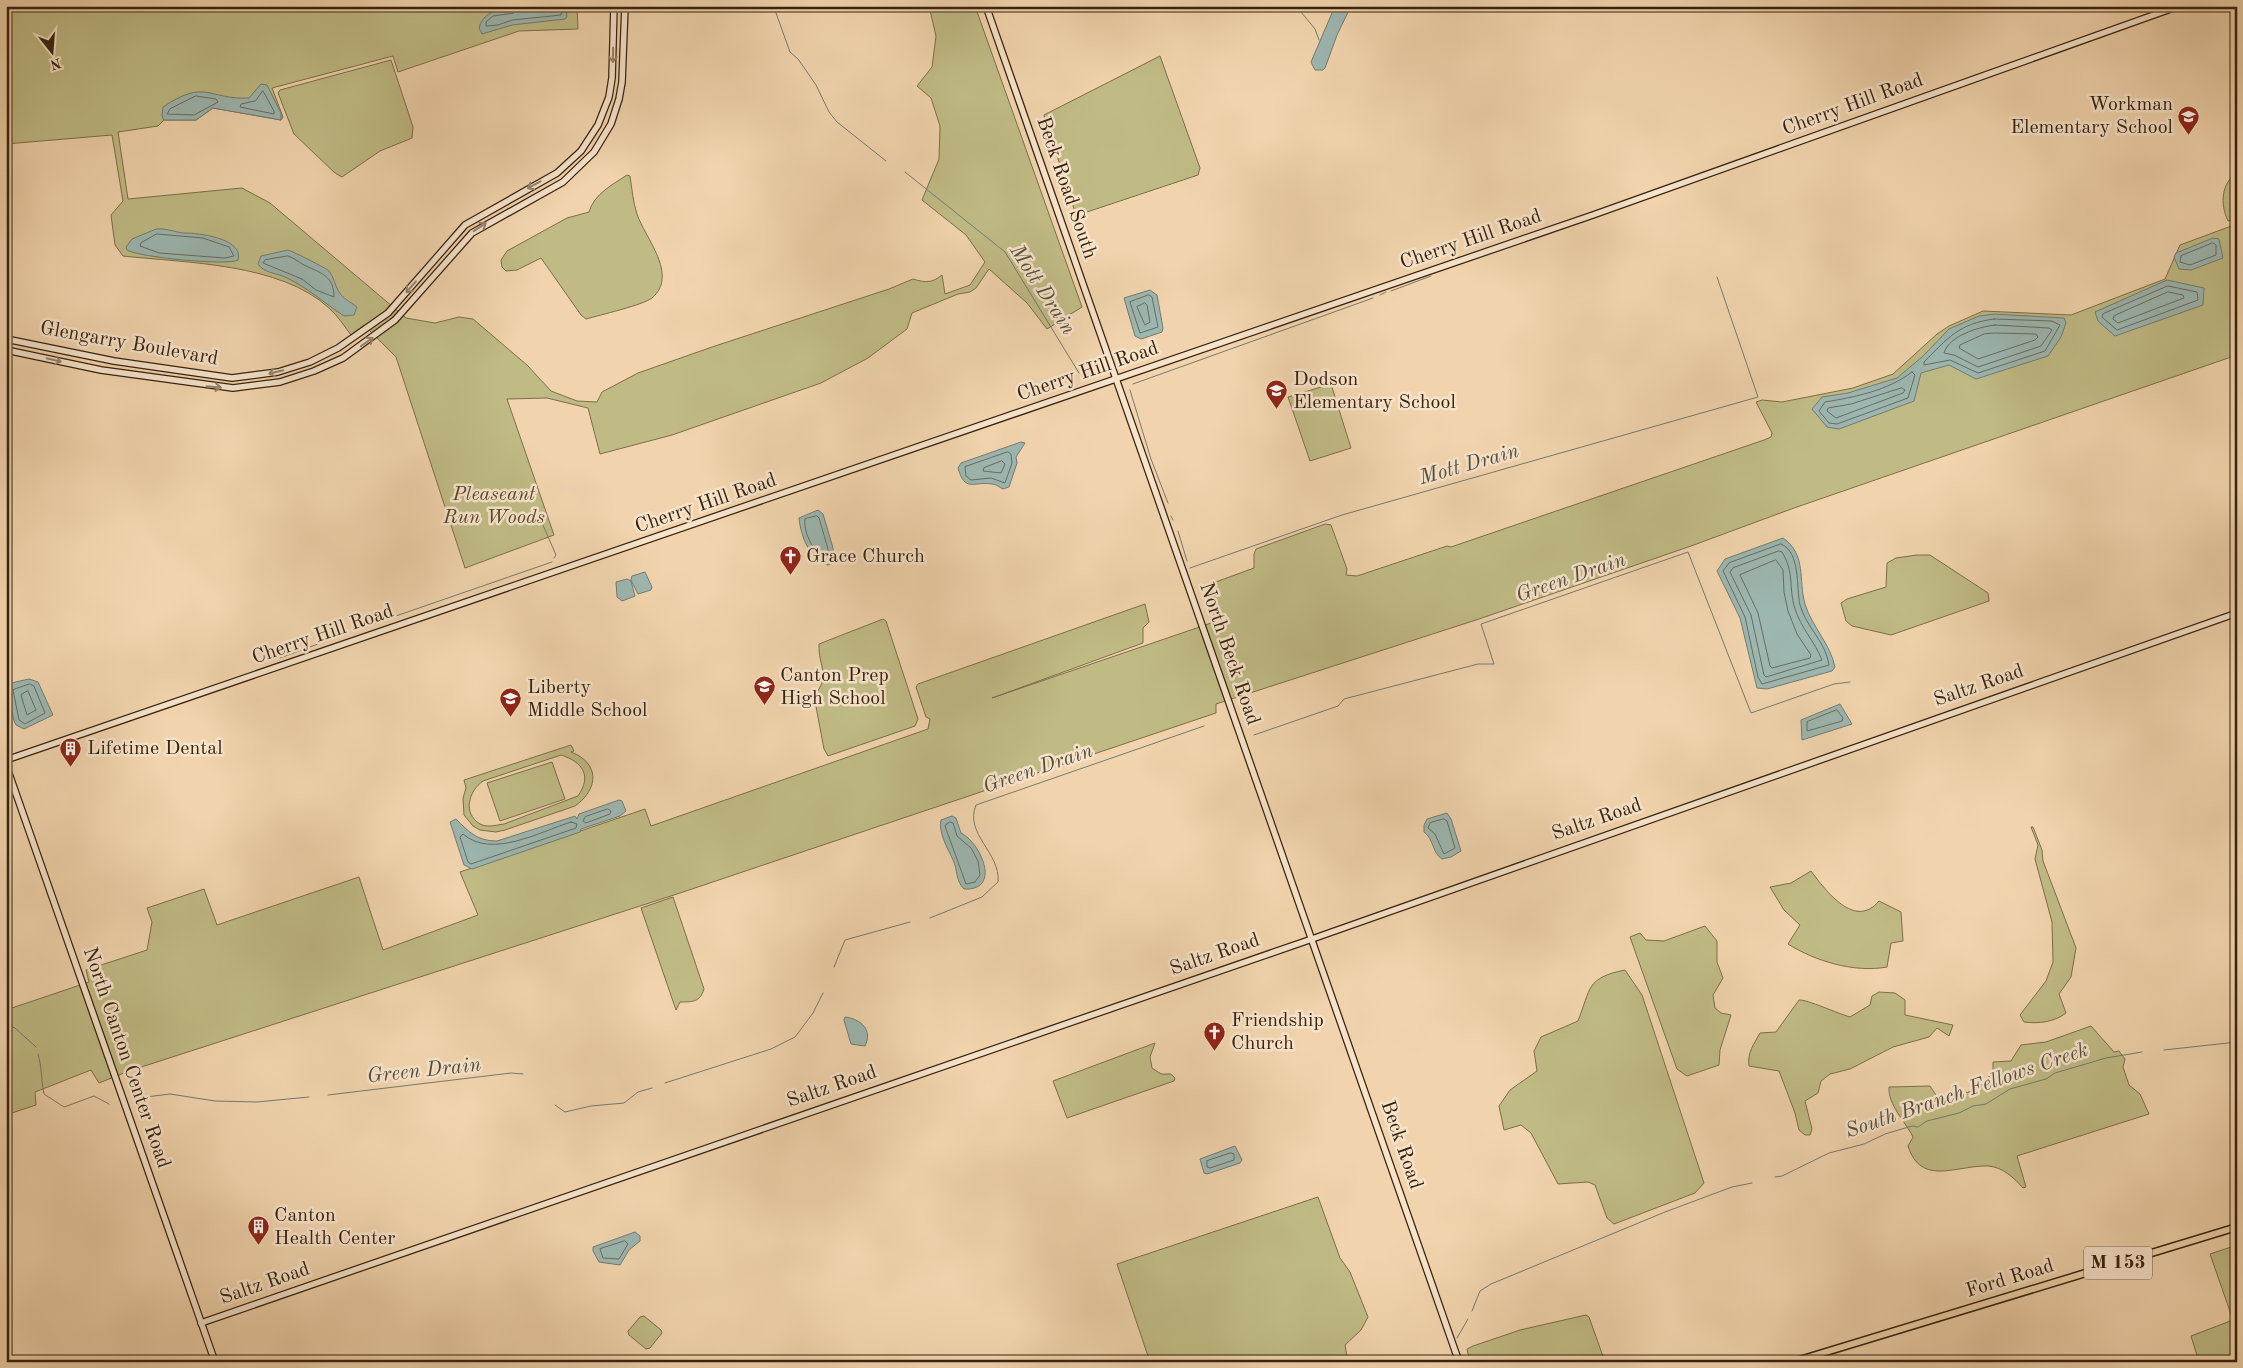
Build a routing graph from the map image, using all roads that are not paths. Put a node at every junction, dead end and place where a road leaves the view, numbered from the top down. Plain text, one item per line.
1 (614, 6) edge
2 (625, 6) edge
3 (986, 6) edge
4 (2179, 6) edge
5 (6, 339) edge
6 (6, 350) edge
7 (246, 377) junction
8 (1116, 380) junction
9 (246, 388) junction
10 (2237, 613) edge
11 (6, 760) edge
12 (6, 765) edge
13 (1312, 939) junction
14 (2237, 1227) edge
15 (201, 1323) junction
16 (215, 1362) edge
17 (1459, 1362) edge
18 (1793, 1362) edge

1 -> 7 main road, Glengarry Boulevard
9 -> 2 main road, Glengarry Boulevard
3 - 8 main road, Beck Road South
4 - 8 main road, Cherry Hill Road
5 - 7 main road, Glengarry Boulevard
6 -> 9 main road, Glengarry Boulevard
7 - 9 main road
8 - 11 main road, Cherry Hill Road
8 - 13 main road, North Beck Road
10 - 13 main road, Saltz Road
12 - 15 main road, North Canton Center Road
13 - 15 main road, Saltz Road
13 - 17 main road, Beck Road
14 - 18 main road, Ford Road / M 153
15 - 16 main road, North Canton Center Road

